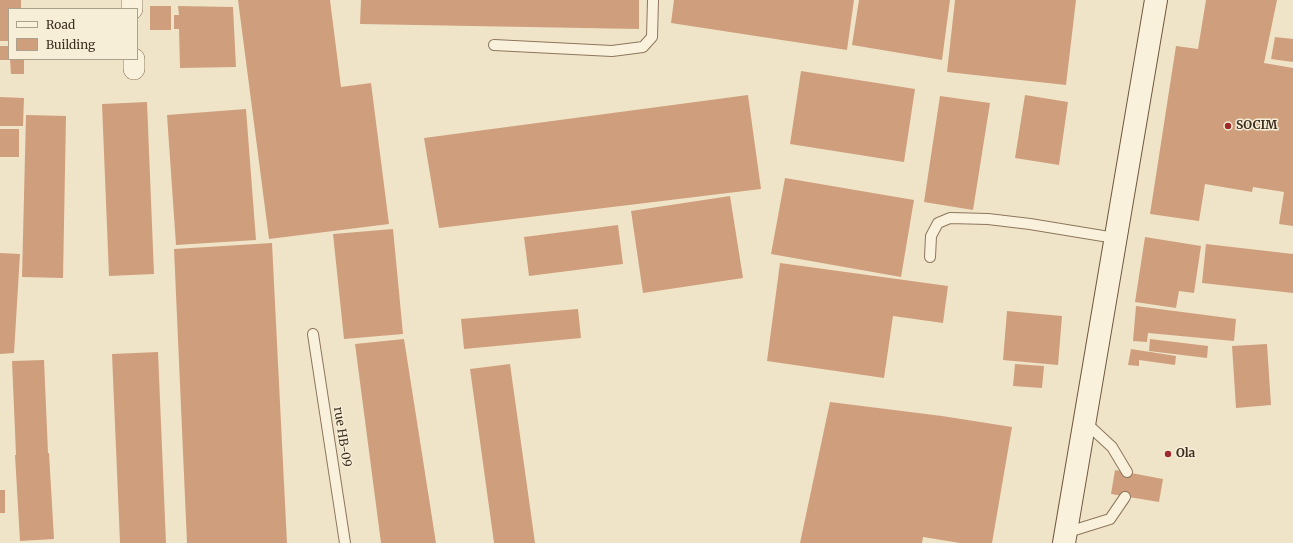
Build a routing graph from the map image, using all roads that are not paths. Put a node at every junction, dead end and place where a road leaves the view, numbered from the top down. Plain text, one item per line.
1 (653, 0) edge
2 (1156, 0) edge
3 (494, 45) dead end
4 (1115, 238) junction
5 (930, 257) dead end
6 (313, 334) dead end
7 (1084, 421) junction
8 (1127, 472) dead end
9 (1125, 496) dead end
10 (1064, 538) edge
11 (344, 543) edge

1 - 3 lane
2 - 4 street
4 - 5 lane
4 - 7 street
6 - 11 lane, rue HB-09
7 - 8 lane
7 - 10 street
9 - 10 lane

